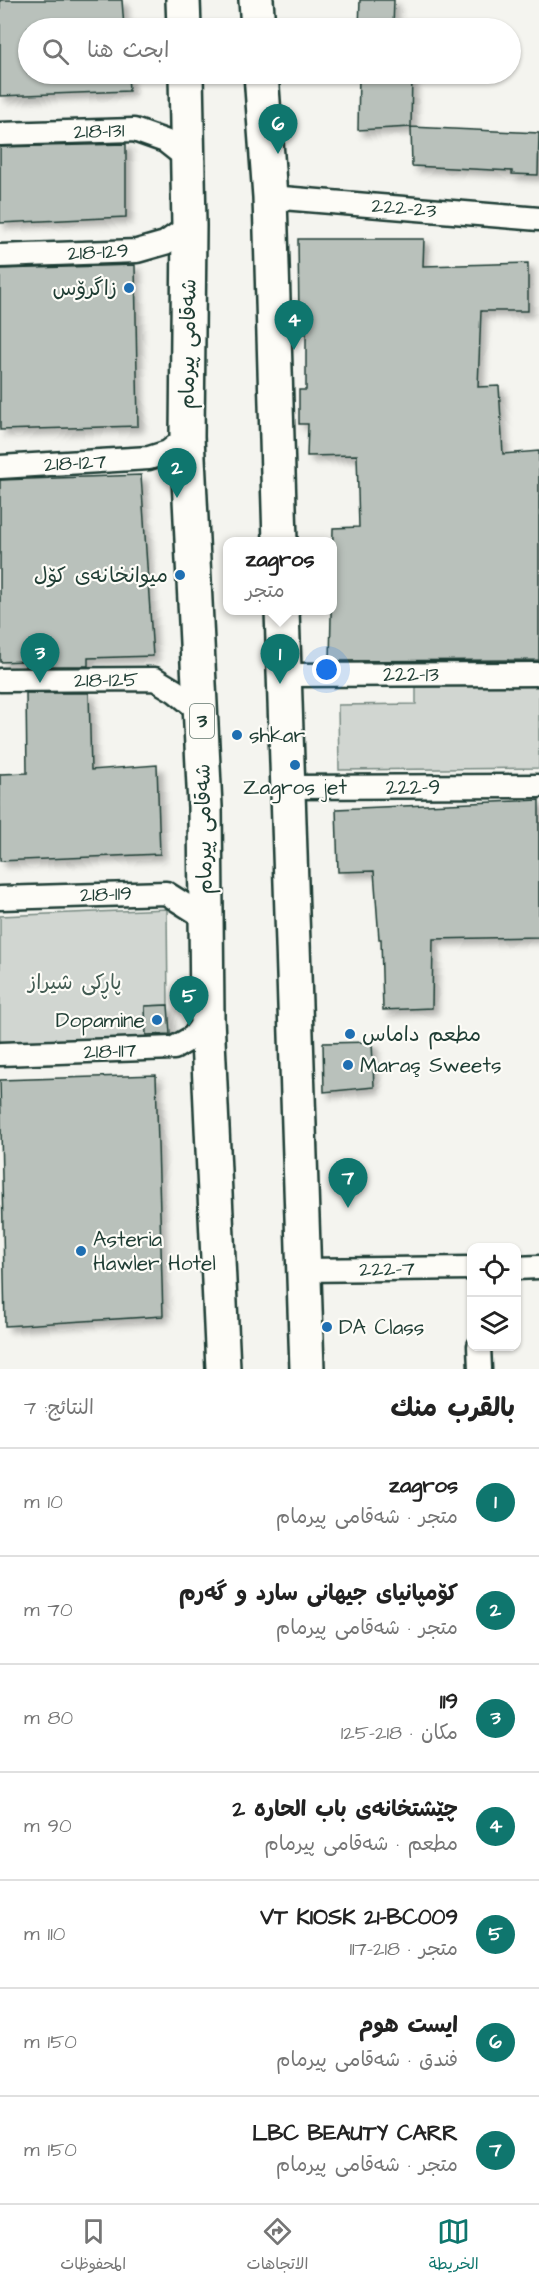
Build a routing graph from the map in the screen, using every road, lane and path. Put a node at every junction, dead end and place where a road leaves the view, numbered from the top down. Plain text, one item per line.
1 (256, 0) edge
2 (257, 18) edge
3 (186, 84) edge
4 (262, 84) edge
5 (0, 134) edge
6 (189, 160) junction
7 (270, 196) junction
8 (539, 219) edge
9 (189, 226) junction
10 (0, 256) edge
11 (187, 437) junction
12 (0, 467) edge
13 (280, 537) edge
14 (282, 615) edge
15 (539, 674) edge
16 (283, 675) junction
17 (0, 680) edge
18 (201, 712) junction
19 (539, 786) edge
20 (286, 788) junction
21 (0, 898) edge
22 (204, 917) junction
23 (207, 1018) junction
24 (0, 1054) edge
25 (539, 1267) edge
26 (467, 1268) edge
27 (521, 1268) edge
28 (303, 1270) junction
29 (479, 1351) edge
30 (224, 1369) edge
31 (308, 1369) edge
32 (480, 1369) edge

1 - 2 highway
3 - 6 highway, شەقامی پیرمام / 3
4 - 7 highway
5 - 6 street, 218-131
6 - 9 highway, شەقامی پیرمام / 3
7 - 8 street, 222-23
7 - 13 highway
9 - 10 street, 218-129
9 - 11 highway, شەقامی پیرمام / 3
11 - 12 street, 218-127
11 - 18 highway, شەقامی پیرمام / 3
14 - 16 highway
15 - 16 street, 222-13
16 - 20 highway
17 - 18 street, 218-125
18 - 22 highway, شەقامی پیرمام / 3
19 - 20 street, 222-9
20 - 28 highway
21 - 22 street, 218-119
22 - 23 highway, شەقامی پیرمام / 3
23 - 24 street, 218-117
23 - 30 highway, شەقامی پیرمام / 3
25 - 27 street
26 - 28 street, 222-7
28 - 31 highway
29 - 32 street

